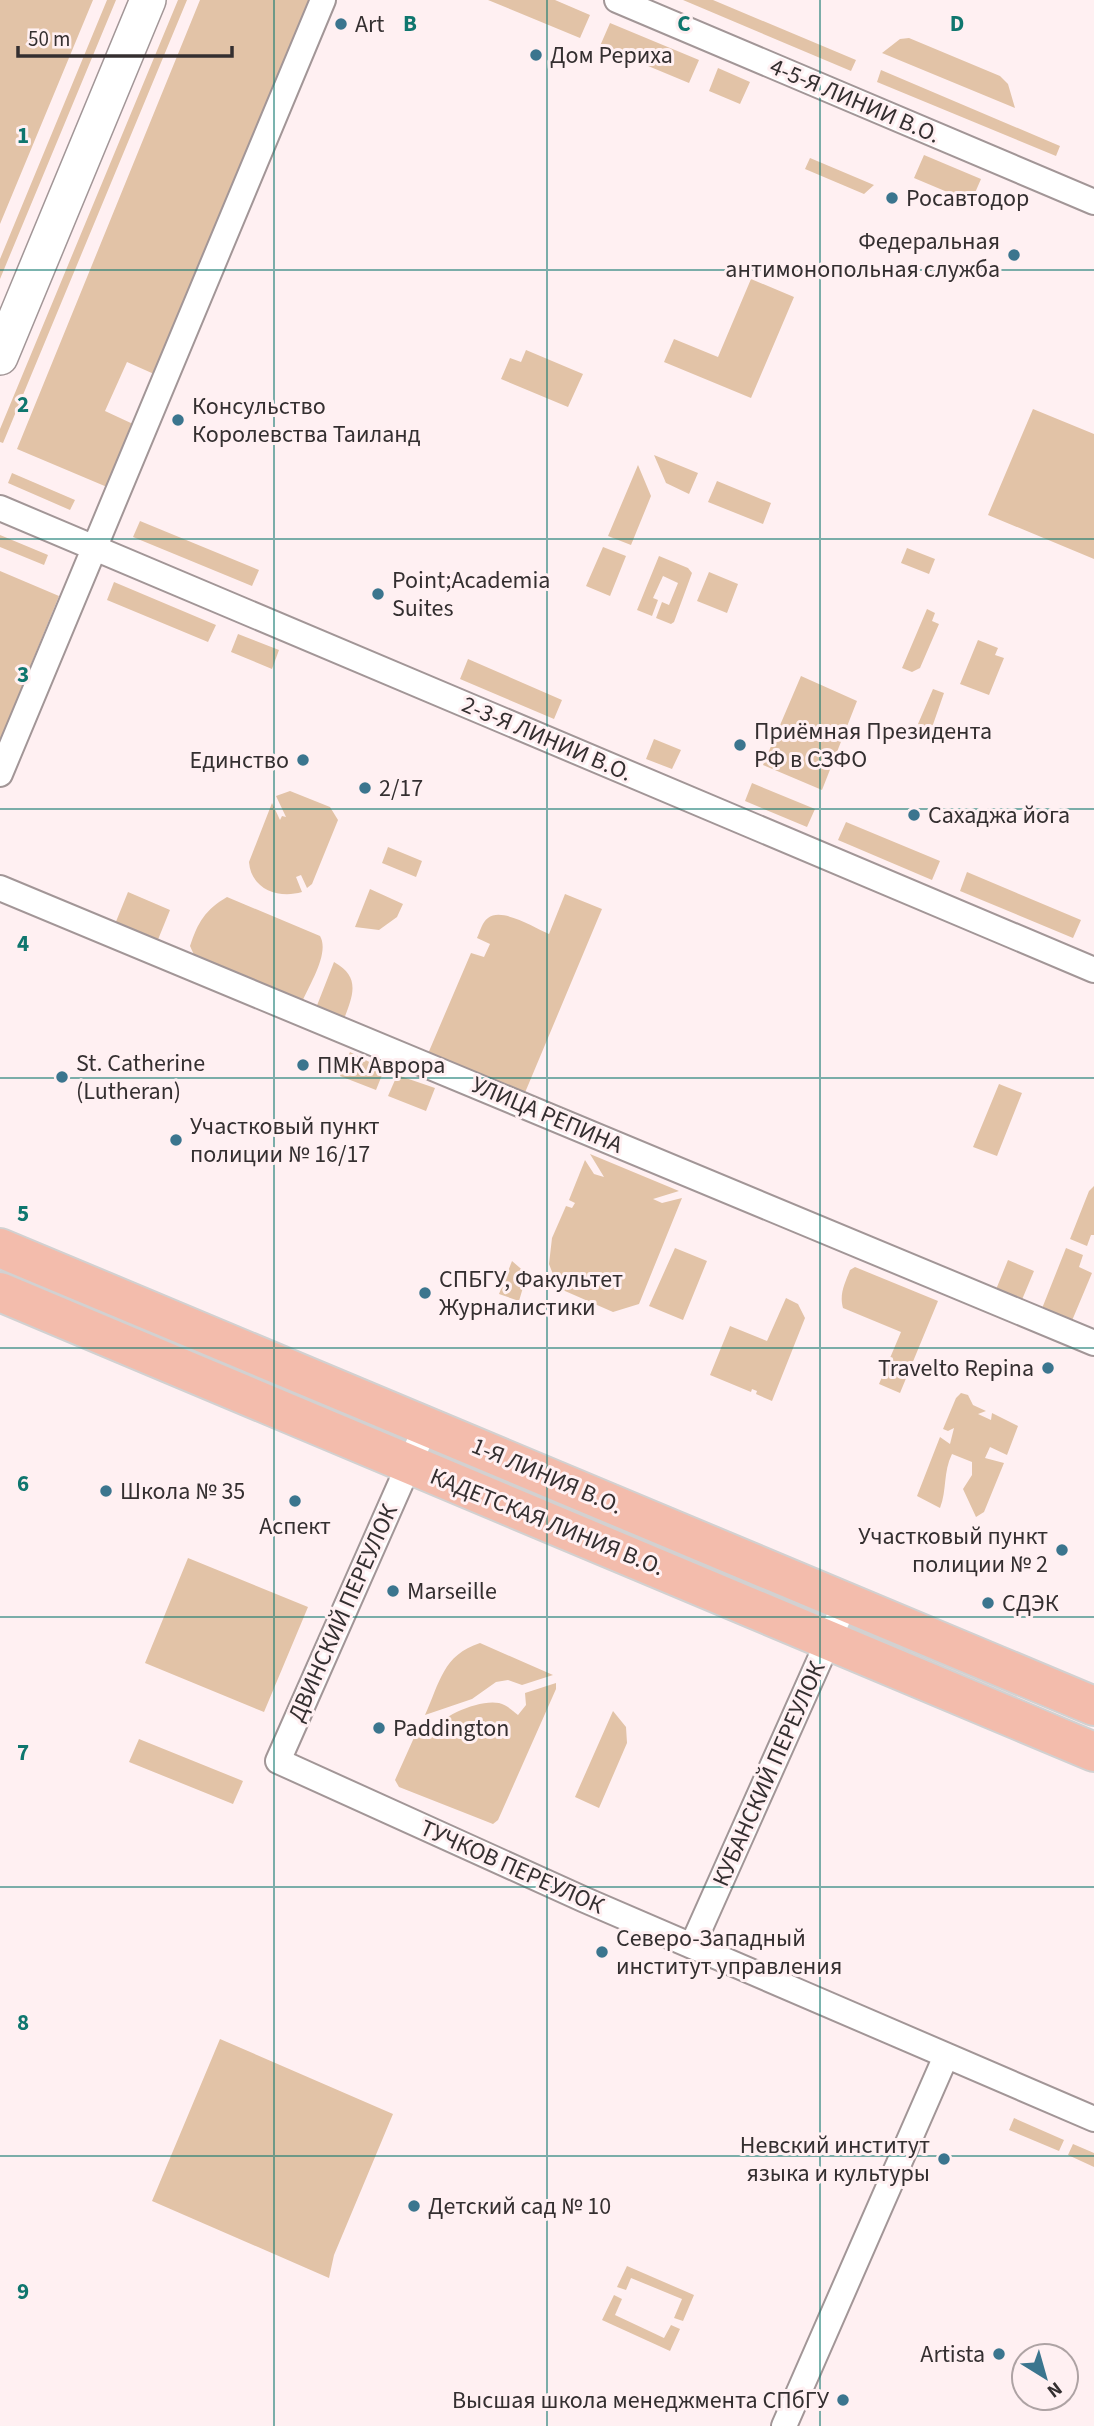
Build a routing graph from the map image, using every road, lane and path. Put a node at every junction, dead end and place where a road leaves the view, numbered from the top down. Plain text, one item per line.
1 (148, 0) edge
2 (323, 0) edge
3 (617, 0) edge
4 (1094, 202) edge
5 (0, 357) edge
6 (0, 508) edge
7 (94, 548) junction
8 (0, 774) edge
9 (0, 888) edge
10 (1094, 970) edge
11 (0, 1248) edge
12 (0, 1292) edge
13 (1094, 1343) edge
14 (426, 1426) junction
15 (408, 1465) junction
16 (846, 1601) junction
17 (830, 1639) junction
18 (1094, 1706) edge
19 (1094, 1752) edge
20 (278, 1761) joint
21 (692, 1946) junction
22 (946, 2056) junction
23 (1094, 2119) edge
24 (784, 2426) edge

1 - 5 main road
2 - 7 street
3 - 4 street, 4-5-Я ЛИНИИ В.О.
6 - 7 street, 2-3-Я ЛИНИИ В.О.
7 - 8 street
7 - 10 street, 2-3-Я ЛИНИИ В.О.
9 - 13 street, УЛИЦА РЕПИНА
11 - 14 main road, 1-Я ЛИНИЯ В.О.
12 - 15 main road, КАДЕТСКАЯ ЛИНИЯ В.О.
14 - 15 street, ДВИНСКИЙ ПЕРЕУЛОК
14 - 16 main road, 1-Я ЛИНИЯ В.О.
15 - 17 main road, КАДЕТСКАЯ ЛИНИЯ В.О.
15 - 20 street, ДВИНСКИЙ ПЕРЕУЛОК
16 - 17 street, КУБАНСКИЙ ПЕРЕУЛОК
16 - 18 main road, 1-Я ЛИНИЯ В.О.
17 - 19 main road, КАДЕТСКАЯ ЛИНИЯ В.О.
17 - 21 street, КУБАНСКИЙ ПЕРЕУЛОК
20 - 21 street, ТУЧКОВ ПЕРЕУЛОК
21 - 22 street, ТУЧКОВ ПЕРЕУЛОК
22 - 23 street, ТУЧКОВ ПЕРЕУЛОК
22 - 24 street

